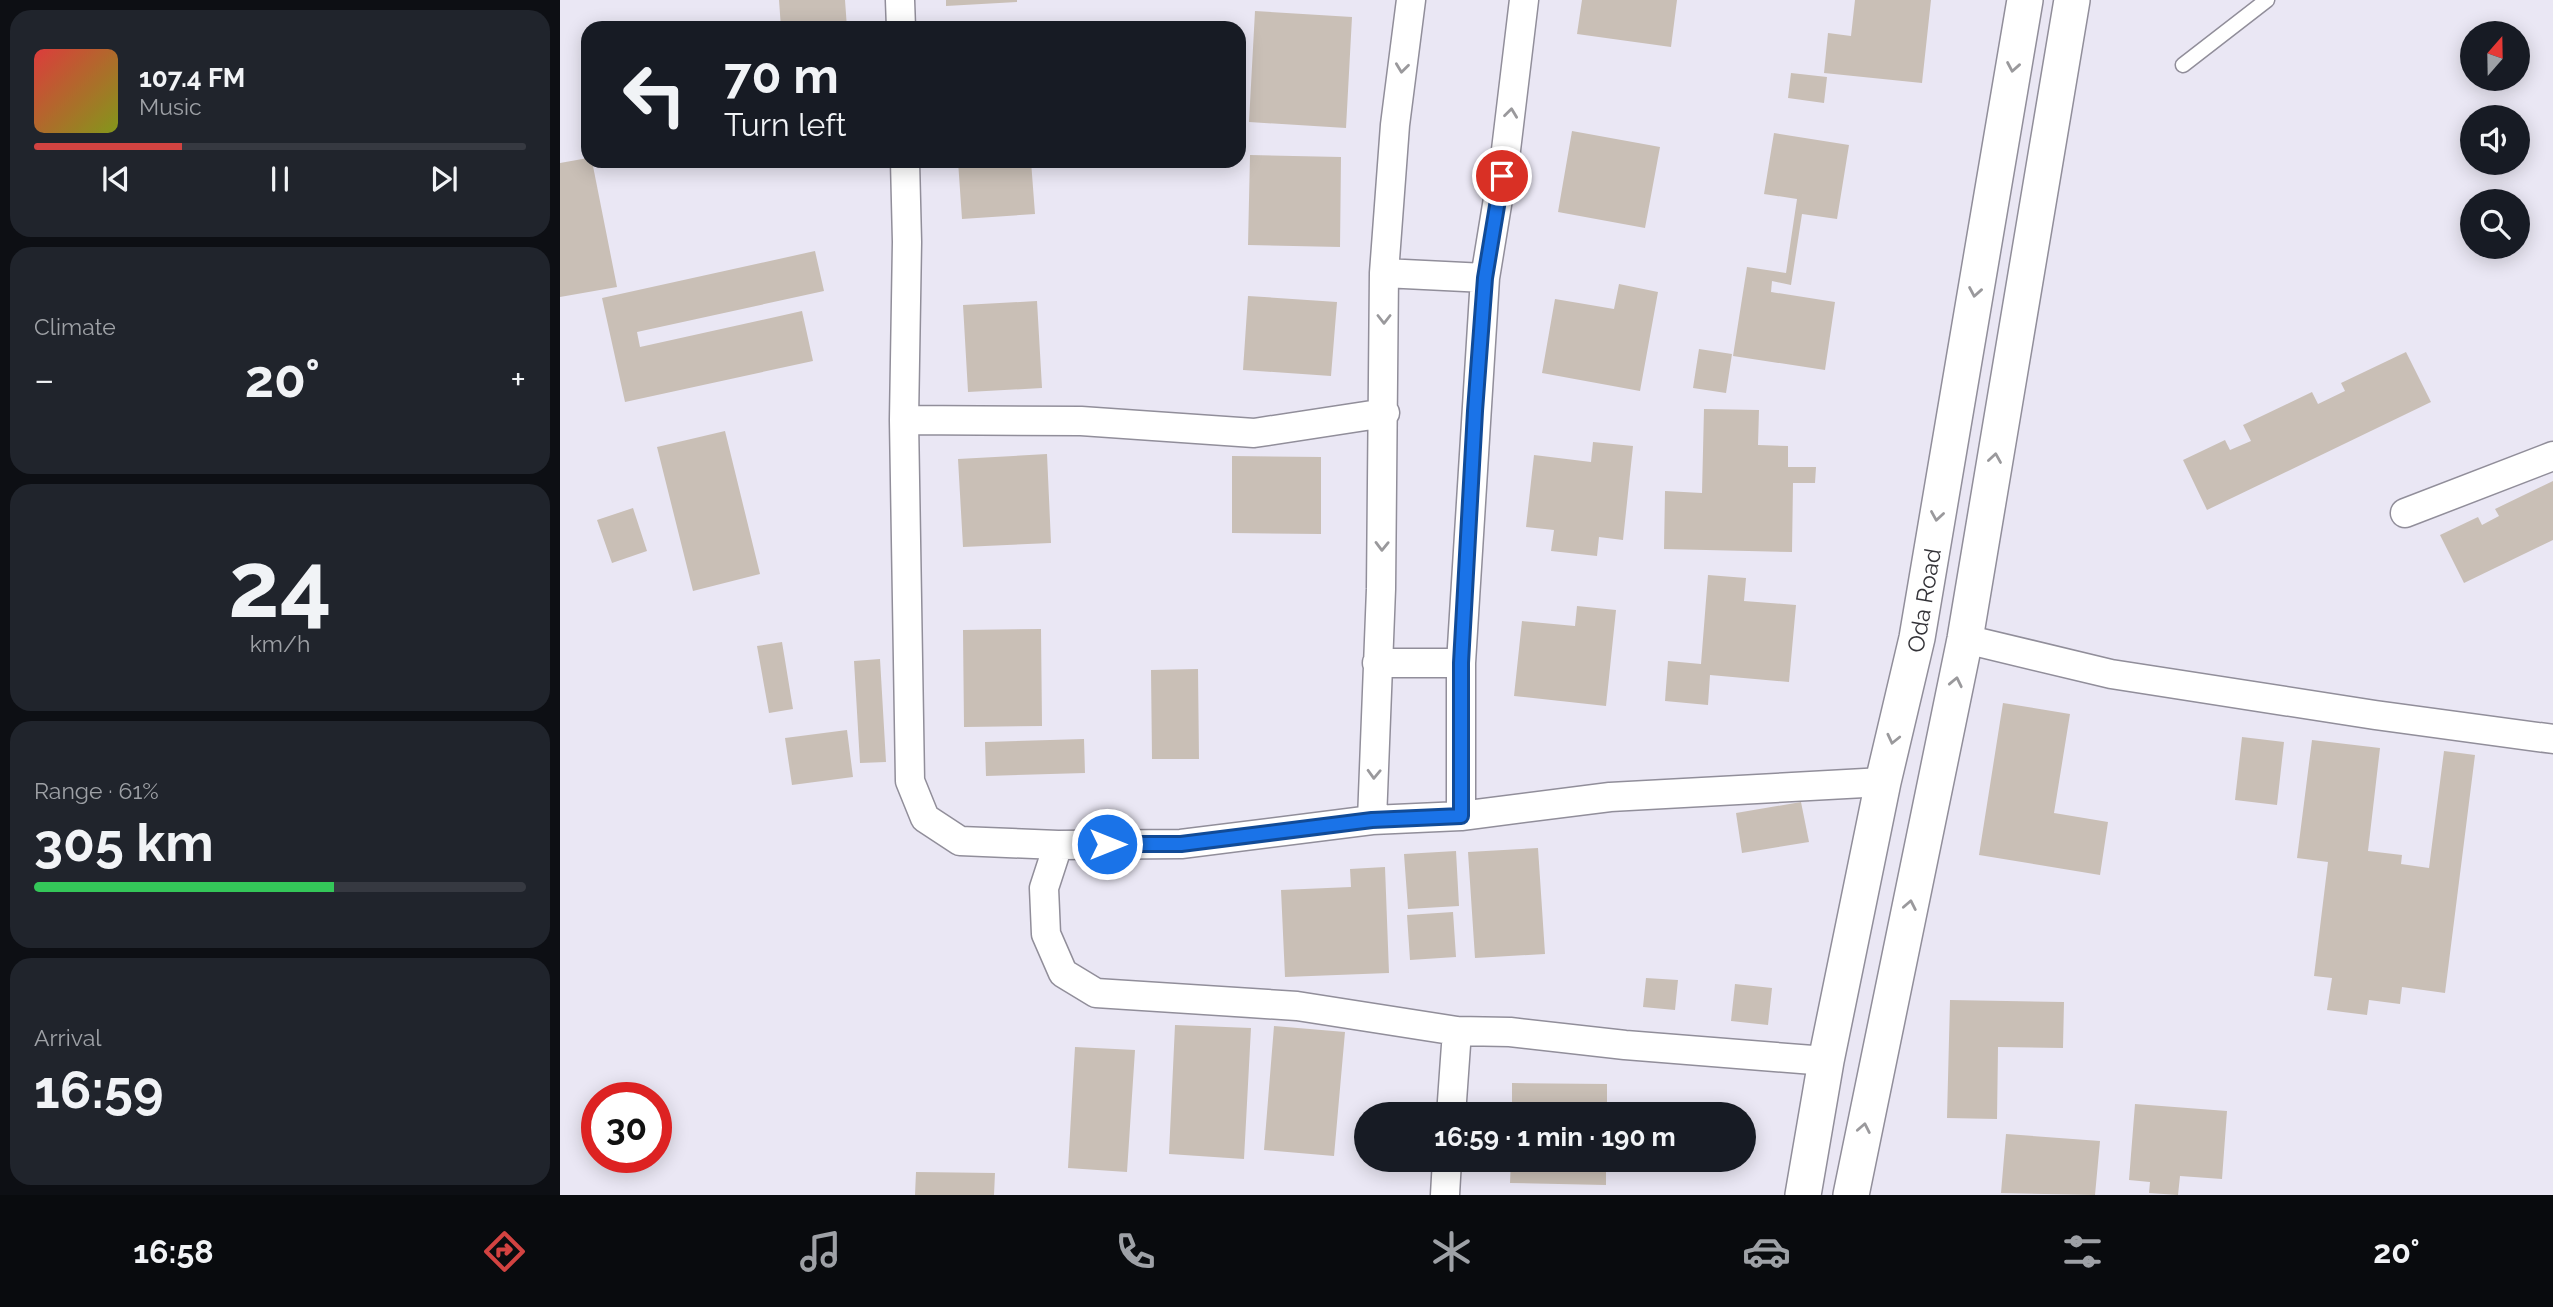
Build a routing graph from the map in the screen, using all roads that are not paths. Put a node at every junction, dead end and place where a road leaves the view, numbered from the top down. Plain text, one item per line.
1 (900, 0) edge
2 (1411, 0) edge
3 (1524, 0) edge
4 (2025, 0) edge
5 (2072, 0) edge
6 (2267, 0) edge
7 (901, 21) edge
8 (2183, 65) dead end
9 (905, 168) edge
10 (1384, 273) junction
11 (1485, 278) junction
12 (1385, 414) junction
13 (904, 421) junction
14 (2553, 456) edge
15 (2405, 513) dead end
16 (1965, 639) junction
17 (1377, 663) junction
18 (1461, 663) junction
19 (2553, 739) edge
20 (1883, 782) junction
21 (1461, 816) junction
22 (1372, 820) junction
23 (1058, 845) junction
24 (1457, 1031) junction
25 (1826, 1061) junction
26 (1452, 1102) edge
27 (1446, 1172) edge
28 (1445, 1195) edge
29 (1803, 1195) edge
30 (1851, 1195) edge

1 - 7 street
2 -> 10 street
11 -> 3 street
4 -> 20 street, Oda Road
16 -> 5 street
6 - 8 lane
9 - 13 street
10 - 11 street
10 -> 12 street
11 - 18 street
12 - 13 street
12 -> 17 street
13 - 23 street
14 - 15 street
16 - 19 street
30 -> 16 street
17 - 18 street
17 -> 22 street
18 - 21 street
20 - 21 street
20 - 25 street, Oda Road
21 - 22 street
22 - 23 street
23 - 24 street
24 - 25 street
24 - 26 street
25 - 29 street, Oda Road
27 - 28 street

